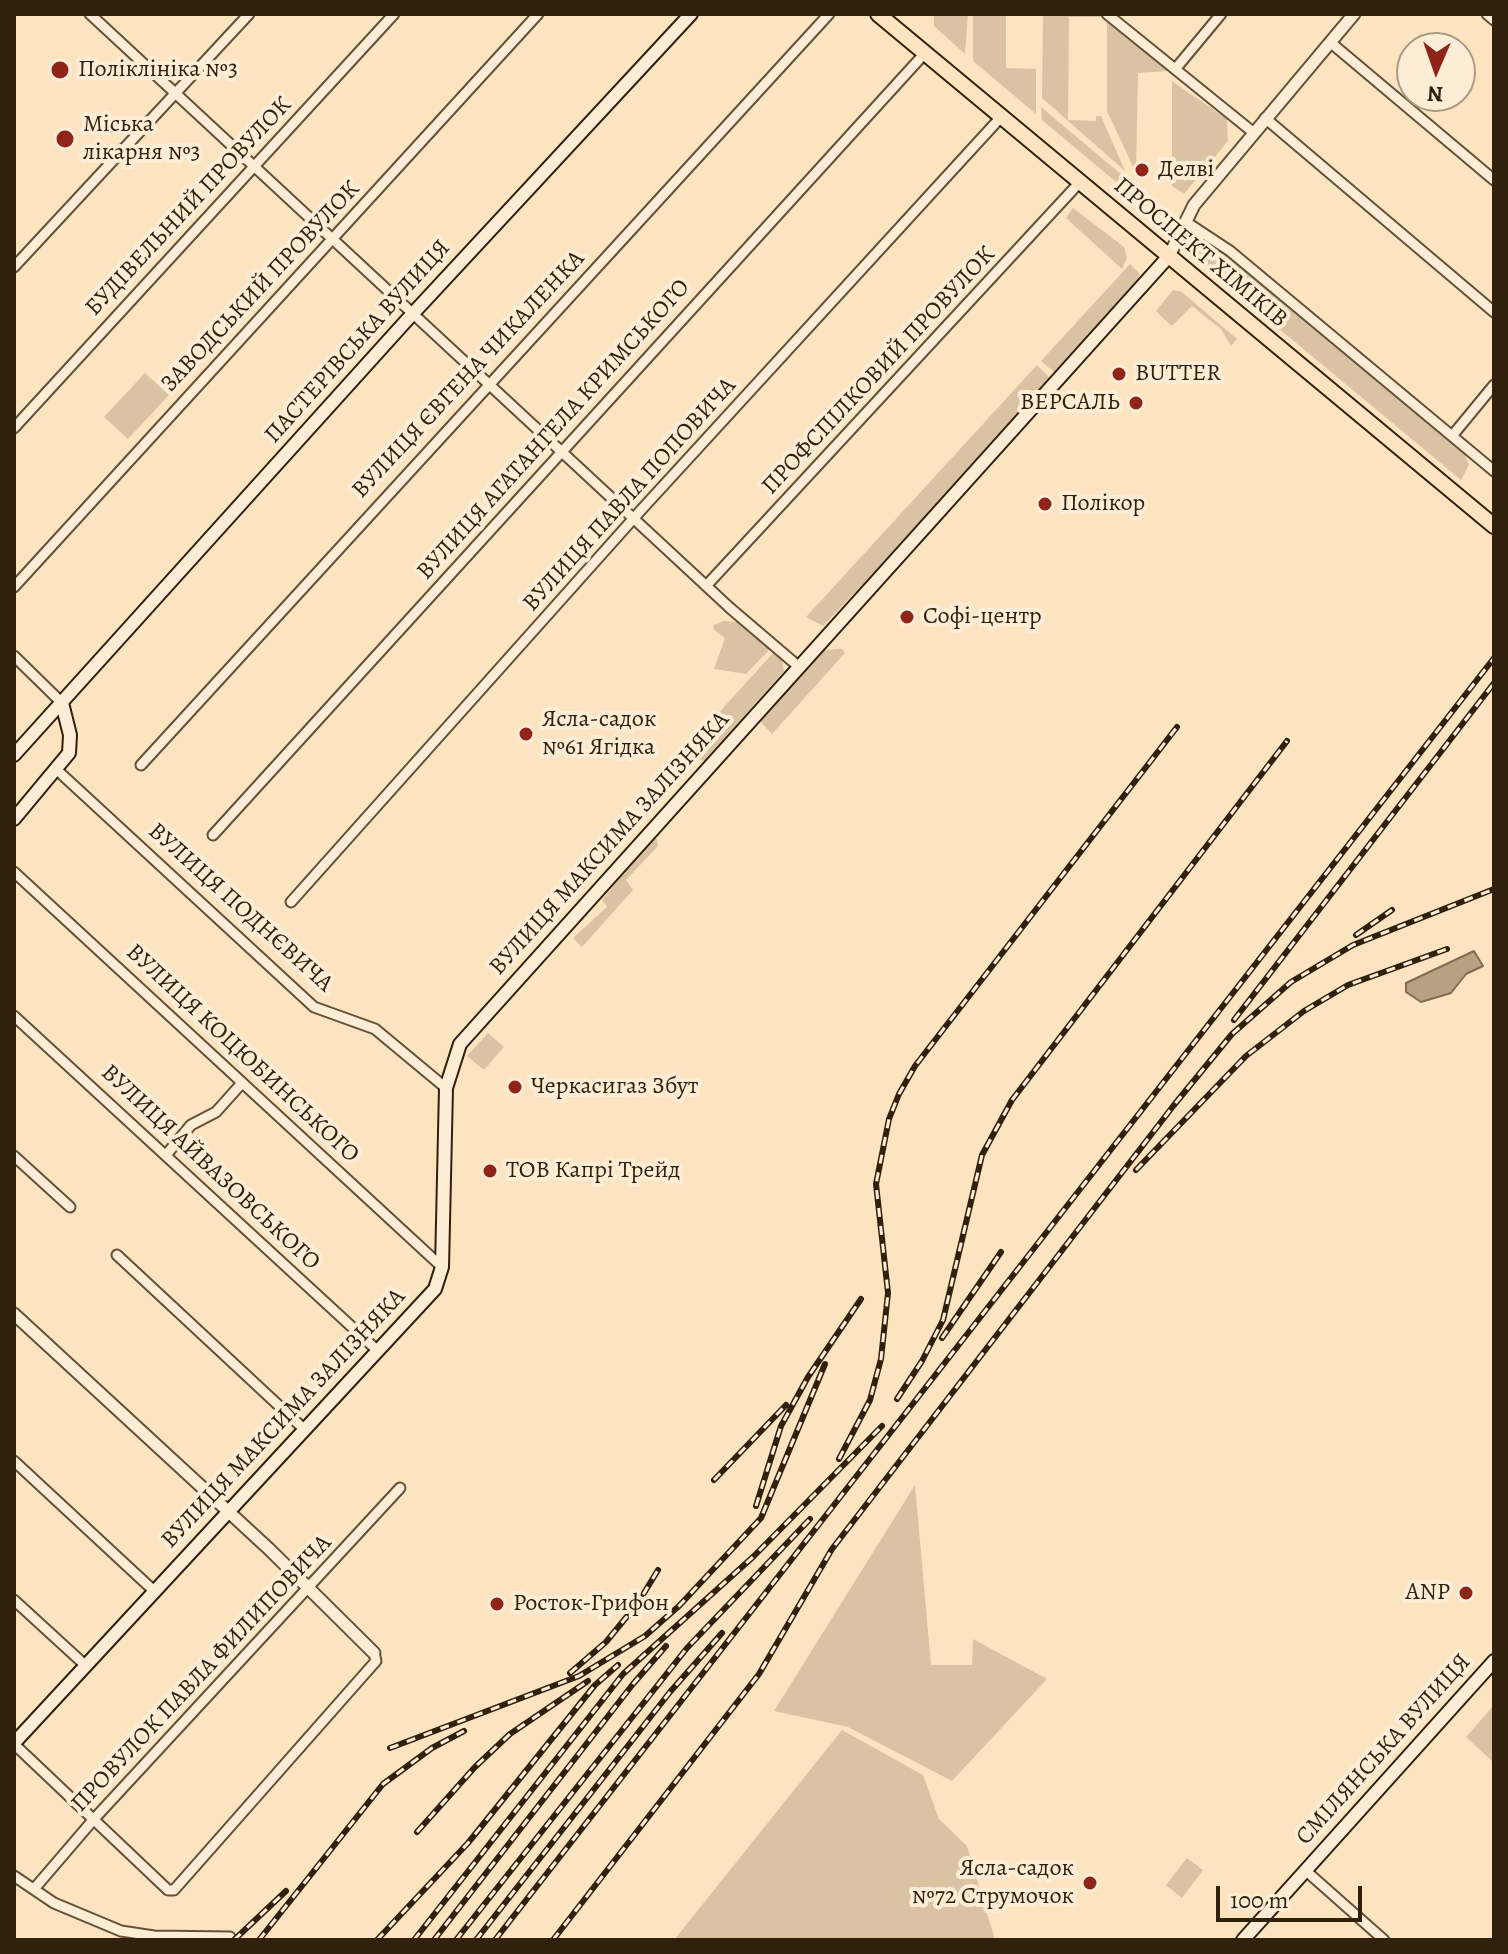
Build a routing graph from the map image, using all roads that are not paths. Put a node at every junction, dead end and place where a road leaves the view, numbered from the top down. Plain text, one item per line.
1 (90, 14) edge
2 (249, 14) edge
3 (394, 14) edge
4 (538, 14) edge
5 (691, 14) edge
6 (829, 14) edge
7 (878, 14) edge
8 (1107, 14) edge
9 (1221, 14) edge
10 (1354, 14) edge
11 (1487, 14) edge
12 (1494, 20) edge
13 (1330, 42) junction
14 (925, 53) junction
15 (1177, 67) junction
16 (175, 95) junction
17 (1002, 116) junction
18 (1265, 118) junction
19 (1254, 133) junction
20 (253, 167) junction
21 (1494, 180) edge
22 (1080, 182) junction
23 (1186, 222) junction
24 (333, 237) junction
25 (1169, 256) junction
26 (14, 267) edge
27 (1494, 312) edge
28 (413, 313) junction
29 (490, 382) junction
30 (1494, 385) edge
31 (14, 428) edge
32 (1452, 436) junction
33 (563, 450) junction
34 (1494, 471) edge
35 (635, 520) junction
36 (1494, 526) edge
37 (706, 586) junction
38 (14, 587) edge
39 (14, 656) edge
40 (798, 666) junction
41 (62, 703) junction
42 (14, 755) edge
43 (141, 765) dead end
44 (57, 770) junction
45 (14, 819) edge
46 (213, 835) dead end
47 (14, 872) edge
48 (291, 902) dead end
49 (14, 1016) edge
50 (242, 1083) junction
51 (446, 1088) junction
52 (166, 1155) junction
53 (14, 1156) edge
54 (70, 1207) dead end
55 (117, 1255) dead end
56 (442, 1267) junction
57 (17, 1322) edge
58 (378, 1351) junction
59 (305, 1430) junction
60 (14, 1461) edge
61 (400, 1488) dead end
62 (226, 1511) junction
63 (308, 1589) junction
64 (153, 1590) junction
65 (14, 1600) edge
66 (374, 1653) joint
67 (1494, 1661) edge
68 (85, 1665) junction
69 (14, 1743) edge
70 (94, 1819) junction
71 (1305, 1870) junction
72 (14, 1876) edge
73 (34, 1889) junction
74 (230, 1937) dead end
75 (1243, 1940) edge
76 (1384, 1940) edge

1 - 16 street
2 - 16 street
3 - 20 street, БУДІВЕЛЬНИЙ ПРОВУЛОК
4 - 24 street, ЗАВОДСЬКИЙ ПРОВУЛОК
5 - 28 main road, ПАСТЕРІВСЬКА ВУЛИЦЯ
6 - 29 street, ВУЛИЦЯ ЄВГЕНА ЧИКАЛЕНКА
7 - 14 main road, ПРОСПЕКТ ХІМІКІВ
8 - 15 street
9 - 15 street
10 - 13 street, ВУЛИЦЯ МАКСИМА ЗАЛІЗНЯКА
11 - 12 street
13 - 18 street, ВУЛИЦЯ МАКСИМА ЗАЛІЗНЯКА
13 - 21 street
14 - 17 main road, ПРОСПЕКТ ХІМІКІВ
14 - 33 street, ВУЛИЦЯ АГАТАНГЕЛА КРИМСЬКОГО
15 - 19 street
16 - 20 street
16 - 26 street
17 - 22 main road, ПРОСПЕКТ ХІМІКІВ
17 - 35 street, ВУЛИЦЯ ПАВЛА ПОПОВИЧА
18 - 19 street, ВУЛИЦЯ МАКСИМА ЗАЛІЗНЯКА
18 - 27 street
19 - 23 street, ВУЛИЦЯ МАКСИМА ЗАЛІЗНЯКА
20 - 24 street
20 - 31 street, БУДІВЕЛЬНИЙ ПРОВУЛОК
22 - 25 main road, ПРОСПЕКТ ХІМІКІВ
22 - 37 street, ПРОФСПІЛКОВИЙ ПРОВУЛОК
23 - 25 street, ВУЛИЦЯ МАКСИМА ЗАЛІЗНЯКА
23 - 32 street, ПРОСПЕКТ ХІМІКІВ
24 - 28 street
24 - 38 street, ЗАВОДСЬКИЙ ПРОВУЛОК
25 - 36 main road, ПРОСПЕКТ ХІМІКІВ
25 - 40 main road, ВУЛИЦЯ МАКСИМА ЗАЛІЗНЯКА
28 - 29 street
28 - 41 main road, ПАСТЕРІВСЬКА ВУЛИЦЯ
29 - 33 street
29 - 43 street, ВУЛИЦЯ ЄВГЕНА ЧИКАЛЕНКА
30 - 32 street
32 - 34 street, ПРОСПЕКТ ХІМІКІВ
33 - 35 street
33 - 46 street, ВУЛИЦЯ АГАТАНГЕЛА КРИМСЬКОГО
35 - 37 street
35 - 48 street, ВУЛИЦЯ ПАВЛА ПОПОВИЧА
37 - 40 street
39 - 41 street
40 - 51 main road, ВУЛИЦЯ МАКСИМА ЗАЛІЗНЯКА
41 - 42 main road, ПАСТЕРІВСЬКА ВУЛИЦЯ
41 - 44 main road
44 - 45 main road
44 - 51 street, ВУЛИЦЯ ПОДНЄВИЧА
47 - 50 street, ВУЛИЦЯ КОЦЮБИНСЬКОГО
49 - 52 street, ВУЛИЦЯ АЙВАЗОВСЬКОГО
50 - 52 street
50 - 56 street, ВУЛИЦЯ КОЦЮБИНСЬКОГО
51 - 56 main road, ВУЛИЦЯ МАКСИМА ЗАЛІЗНЯКА
52 - 58 street, ВУЛИЦЯ АЙВАЗОВСЬКОГО
53 - 54 street
55 - 59 street
56 - 58 main road, ВУЛИЦЯ МАКСИМА ЗАЛІЗНЯКА
57 - 62 street
58 - 59 main road, ВУЛИЦЯ МАКСИМА ЗАЛІЗНЯКА
59 - 62 main road, ВУЛИЦЯ МАКСИМА ЗАЛІЗНЯКА
60 - 64 street
61 - 63 street, ПРОВУЛОК ПАВЛА ФИЛИПОВИЧА
62 - 63 street
62 - 64 main road, ВУЛИЦЯ МАКСИМА ЗАЛІЗНЯКА
63 - 66 street
63 - 70 street, ПРОВУЛОК ПАВЛА ФИЛИПОВИЧА
64 - 68 main road, ВУЛИЦЯ МАКСИМА ЗАЛІЗНЯКА
65 - 68 street
66 - 70 street
67 - 71 main road, СМІЛЯНСЬКА ВУЛИЦЯ
68 - 69 main road, ВУЛИЦЯ МАКСИМА ЗАЛІЗНЯКА
69 - 70 street
70 - 73 street, ПРОВУЛОК ПАВЛА ФИЛИПОВИЧА
71 - 75 main road, СМІЛЯНСЬКА ВУЛИЦЯ
71 - 76 street
72 - 73 street
73 - 74 street

